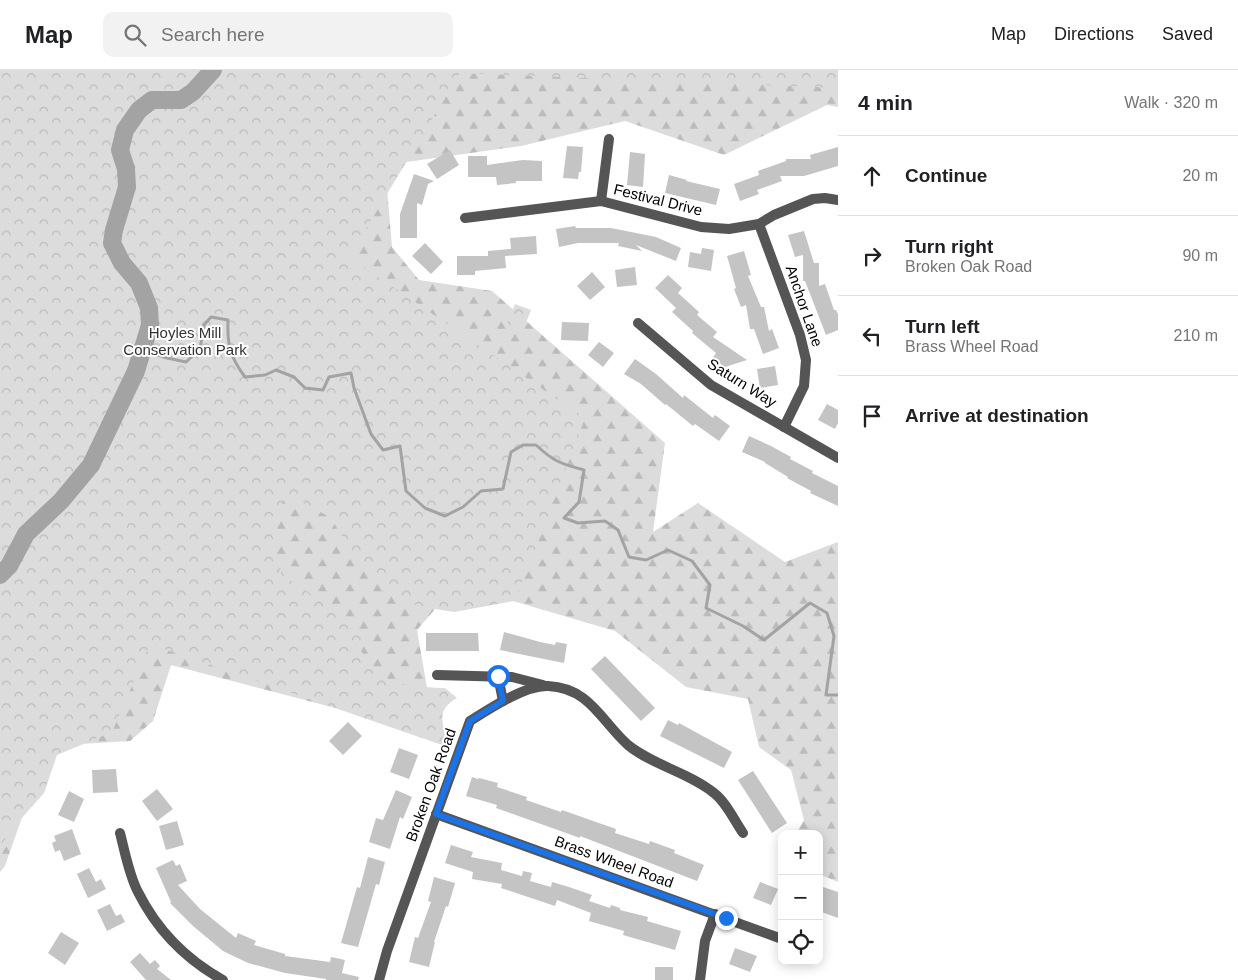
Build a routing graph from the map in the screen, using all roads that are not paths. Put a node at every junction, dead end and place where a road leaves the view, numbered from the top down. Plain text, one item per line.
1 (610, 139) dead end
2 (838, 200) edge
3 (601, 201) junction
4 (465, 218) dead end
5 (759, 224) junction
6 (638, 323) dead end
7 (784, 426) junction
8 (838, 458) edge
9 (437, 675) dead end
10 (498, 676) junction
11 (546, 686) junction
12 (503, 701) junction
13 (436, 814) junction
14 (120, 833) dead end
15 (743, 833) dead end
16 (715, 914) junction
17 (778, 938) edge
18 (223, 980) edge
19 (379, 980) edge
20 (700, 980) edge

1 - 3 street
2 - 5 street, Festival Drive
3 - 4 street, Festival Drive
3 - 5 street, Festival Drive
5 - 7 street, Anchor Lane
6 - 7 street, Saturn Way
7 - 8 street, Saturn Way
9 - 10 street
10 - 11 street
10 - 12 street
11 - 12 street, Broken Oak Road
11 - 15 street, Broken Oak Road
12 - 13 street, Broken Oak Road
13 - 16 street, Brass Wheel Road
13 - 19 street, Broken Oak Road
14 - 18 street
16 - 17 street, Brass Wheel Road
16 - 20 street

